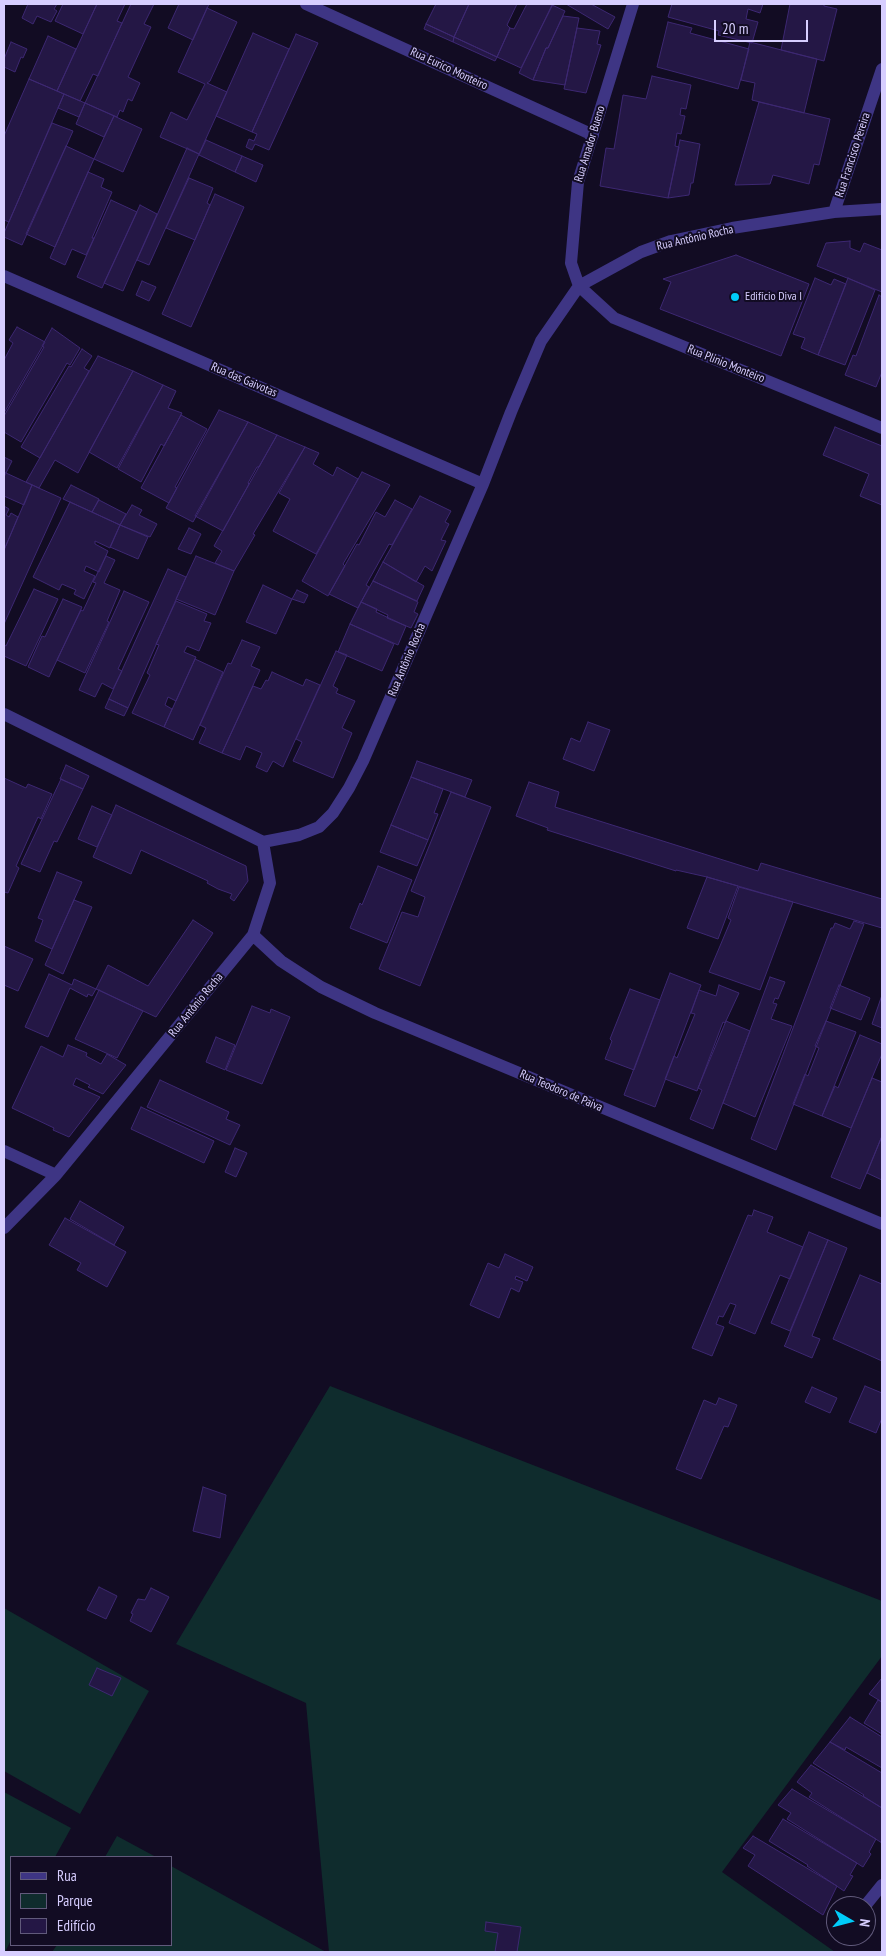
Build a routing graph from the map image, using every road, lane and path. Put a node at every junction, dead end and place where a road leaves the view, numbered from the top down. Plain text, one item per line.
1 (306, 4) edge
2 (633, 4) edge
3 (882, 69) edge
4 (593, 135) junction
5 (882, 208) edge
6 (834, 212) junction
7 (4, 276) edge
8 (580, 286) junction
9 (882, 428) edge
10 (483, 484) junction
11 (4, 714) edge
12 (263, 842) junction
13 (254, 935) junction
14 (4, 1151) edge
15 (56, 1175) junction
16 (882, 1224) edge
17 (4, 1228) edge
18 (882, 1885) edge
19 (873, 1896) edge

1 - 4 street, Rua Eurico Monteiro
2 - 4 street, Rua Amador Bueno
3 - 6 street, Rua Francisco Pereira
4 - 8 street, Rua Amador Bueno
5 - 6 street, Rua Antônio Rocha
6 - 8 street, Rua Antônio Rocha
7 - 10 street, Rua das Gaivotas
8 - 9 street, Rua Plinio Monteiro
8 - 10 street, Rua Antônio Rocha
10 - 12 street, Rua Antônio Rocha
11 - 12 street
12 - 13 street, Rua Antônio Rocha
13 - 15 street, Rua Antônio Rocha
13 - 16 street, Rua Teodoro de Paiva
14 - 15 street
15 - 17 street, Rua Antônio Rocha
18 - 19 street

